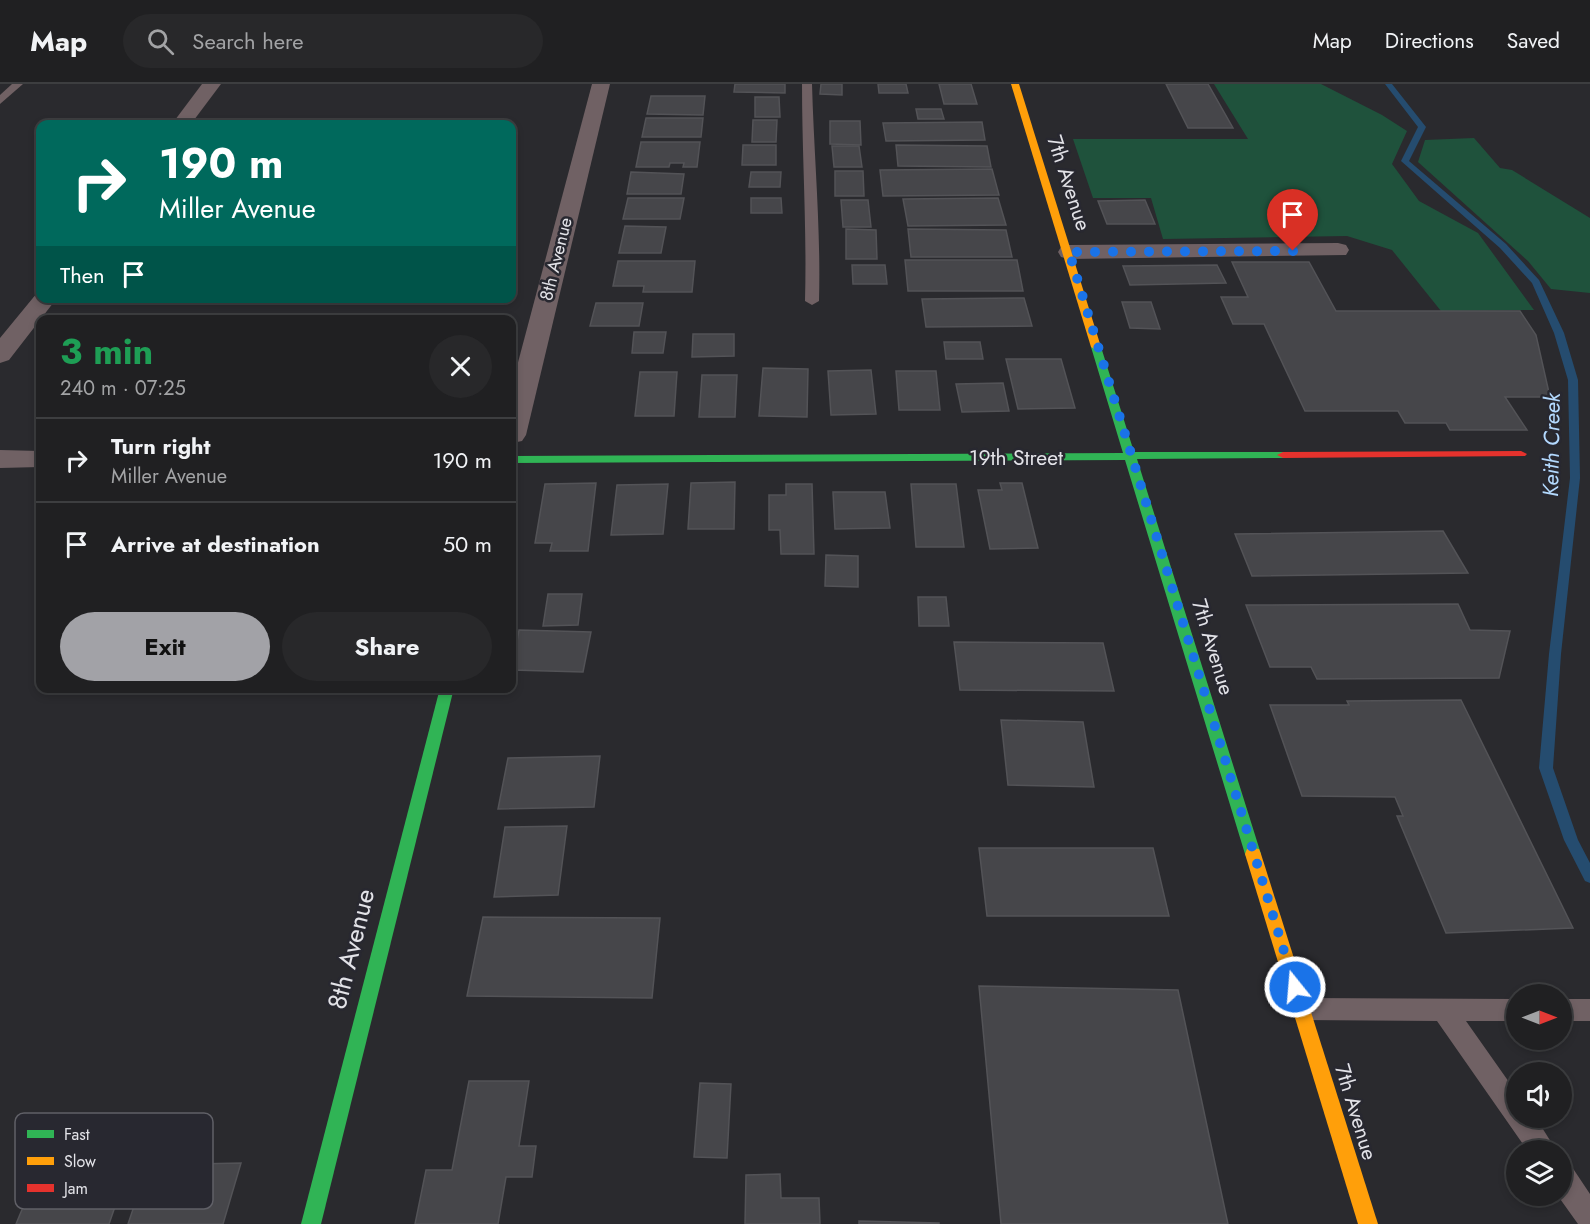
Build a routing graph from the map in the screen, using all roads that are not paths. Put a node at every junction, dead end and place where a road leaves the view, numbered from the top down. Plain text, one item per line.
1 (18, 84) edge
2 (212, 84) edge
3 (601, 84) edge
4 (807, 84) edge
5 (1015, 84) edge
6 (0, 101) edge
7 (184, 120) edge
8 (1338, 250) dead end
9 (1069, 252) junction
10 (812, 301) dead end
11 (41, 303) edge
12 (0, 355) edge
13 (516, 419) edge
14 (1521, 454) dead end
15 (1132, 458) junction
16 (0, 459) edge
17 (36, 459) edge
18 (516, 460) edge
19 (446, 693) edge
20 (1302, 1009) junction
21 (1444, 1010) junction
22 (1506, 1010) edge
23 (1572, 1010) edge
24 (1590, 1010) edge
25 (1506, 1099) edge
26 (1572, 1192) edge
27 (1590, 1218) edge
28 (311, 1224) edge
29 (1368, 1224) edge

1 - 6 lane
2 - 7 street
3 - 13 street, 8th Avenue
4 - 10 lane
5 - 9 street, 7th Avenue
8 - 9 street
9 - 15 street, 7th Avenue
11 - 12 street
14 - 15 street, 19th Street
15 - 18 street, 19th Street
15 - 20 street, 7th Avenue
16 - 17 street
19 - 28 street, 8th Avenue
20 - 21 lane
20 - 29 street, 7th Avenue
21 - 22 lane
21 - 25 lane
23 - 24 lane
26 - 27 lane

